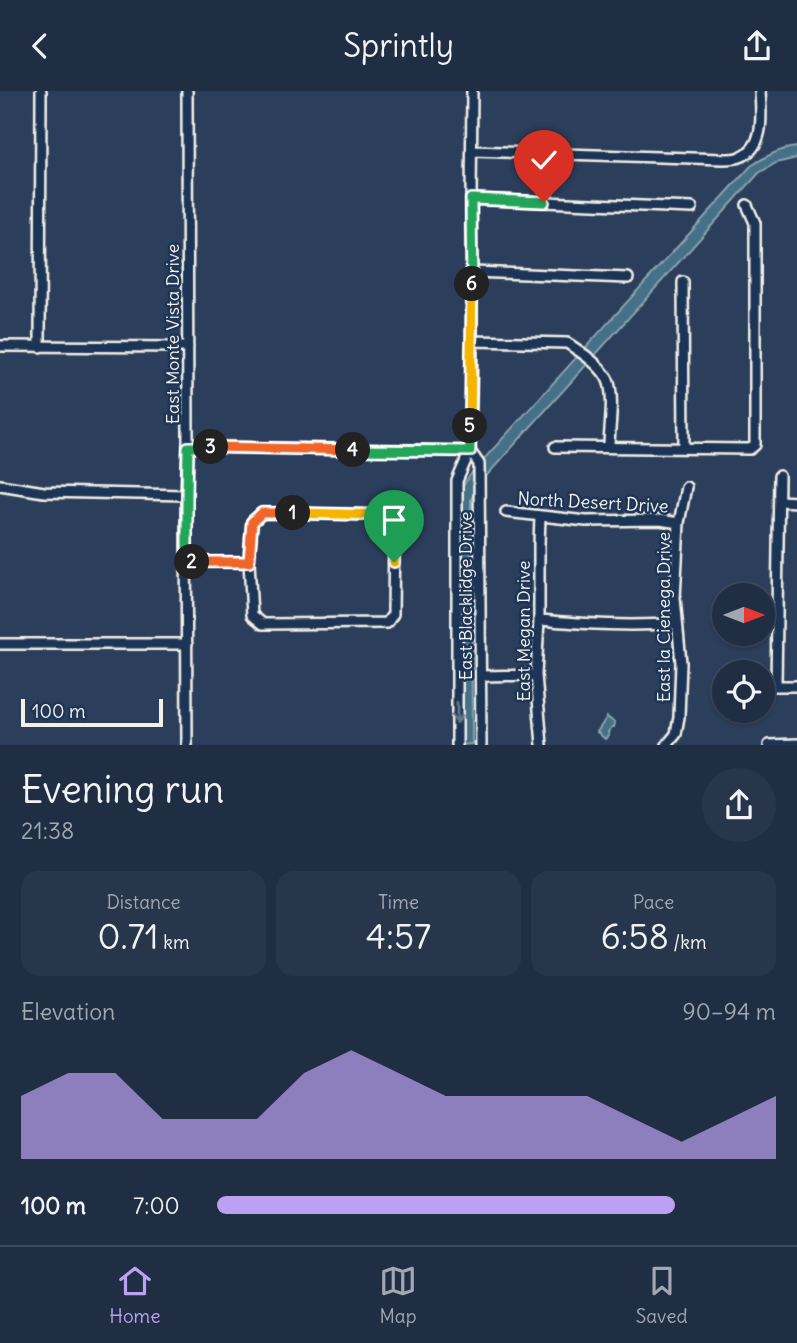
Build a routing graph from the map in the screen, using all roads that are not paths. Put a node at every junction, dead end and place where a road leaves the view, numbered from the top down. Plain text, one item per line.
1 (41, 91) edge
2 (187, 91) edge
3 (472, 91) edge
4 (761, 91) edge
5 (472, 151) junction
6 (471, 199) junction
7 (747, 205) dead end
8 (692, 208) dead end
9 (471, 272) junction
10 (628, 278) dead end
11 (683, 282) dead end
12 (472, 341) junction
13 (0, 347) edge
14 (40, 347) junction
15 (188, 347) junction
16 (188, 447) junction
17 (555, 447) dead end
18 (608, 447) junction
19 (684, 448) junction
20 (470, 451) junction
21 (779, 477) dead end
22 (0, 485) edge
23 (686, 487) dead end
24 (187, 495) junction
25 (779, 502) junction
26 (797, 502) edge
27 (506, 512) dead end
28 (540, 517) junction
29 (679, 523) junction
30 (187, 562) junction
31 (249, 562) junction
32 (540, 620) junction
33 (677, 623) junction
34 (0, 644) edge
35 (187, 644) junction
36 (537, 675) junction
37 (481, 676) junction
38 (776, 686) joint
39 (797, 686) edge
40 (187, 744) edge
41 (457, 744) edge
42 (481, 744) edge
43 (542, 744) edge
44 (667, 744) edge
45 (769, 744) edge
46 (797, 744) edge

1 - 14 street
2 - 15 street, East Monte Vista Drive
3 - 5 street, East Blacklidge Drive
4 - 5 street
5 - 6 street, East Blacklidge Drive
6 - 8 street
6 - 9 street, East Blacklidge Drive
7 - 19 street
9 - 10 street
9 - 12 street, East Blacklidge Drive
11 - 19 street
12 - 18 street
12 - 20 street, East Blacklidge Drive
13 - 14 street
14 - 15 street
15 - 16 street, East Monte Vista Drive
16 - 20 street
16 - 24 street, East Monte Vista Drive
17 - 18 street
18 - 19 street
20 - 37 street, East Blacklidge Drive
20 -> 41 street, East Blacklidge Drive
21 - 25 street
22 - 24 street
23 - 29 street, East la Cienega Drive
24 - 30 street, East Monte Vista Drive
25 - 26 street
25 - 38 street
27 - 28 street, North Desert Drive
28 - 29 street, North Desert Drive
28 - 32 street, East Megan Drive
29 - 33 street, East la Cienega Drive
30 - 31 street
30 - 35 street, East Monte Vista Drive
31 - 31 street
32 - 33 street
32 - 36 street, East Megan Drive
33 - 44 street, East la Cienega Drive
34 - 35 street
35 - 40 street, East Monte Vista Drive
36 - 37 street
36 - 43 street, East Megan Drive
37 - 42 street, East Blacklidge Drive
38 - 39 street
45 - 46 street

